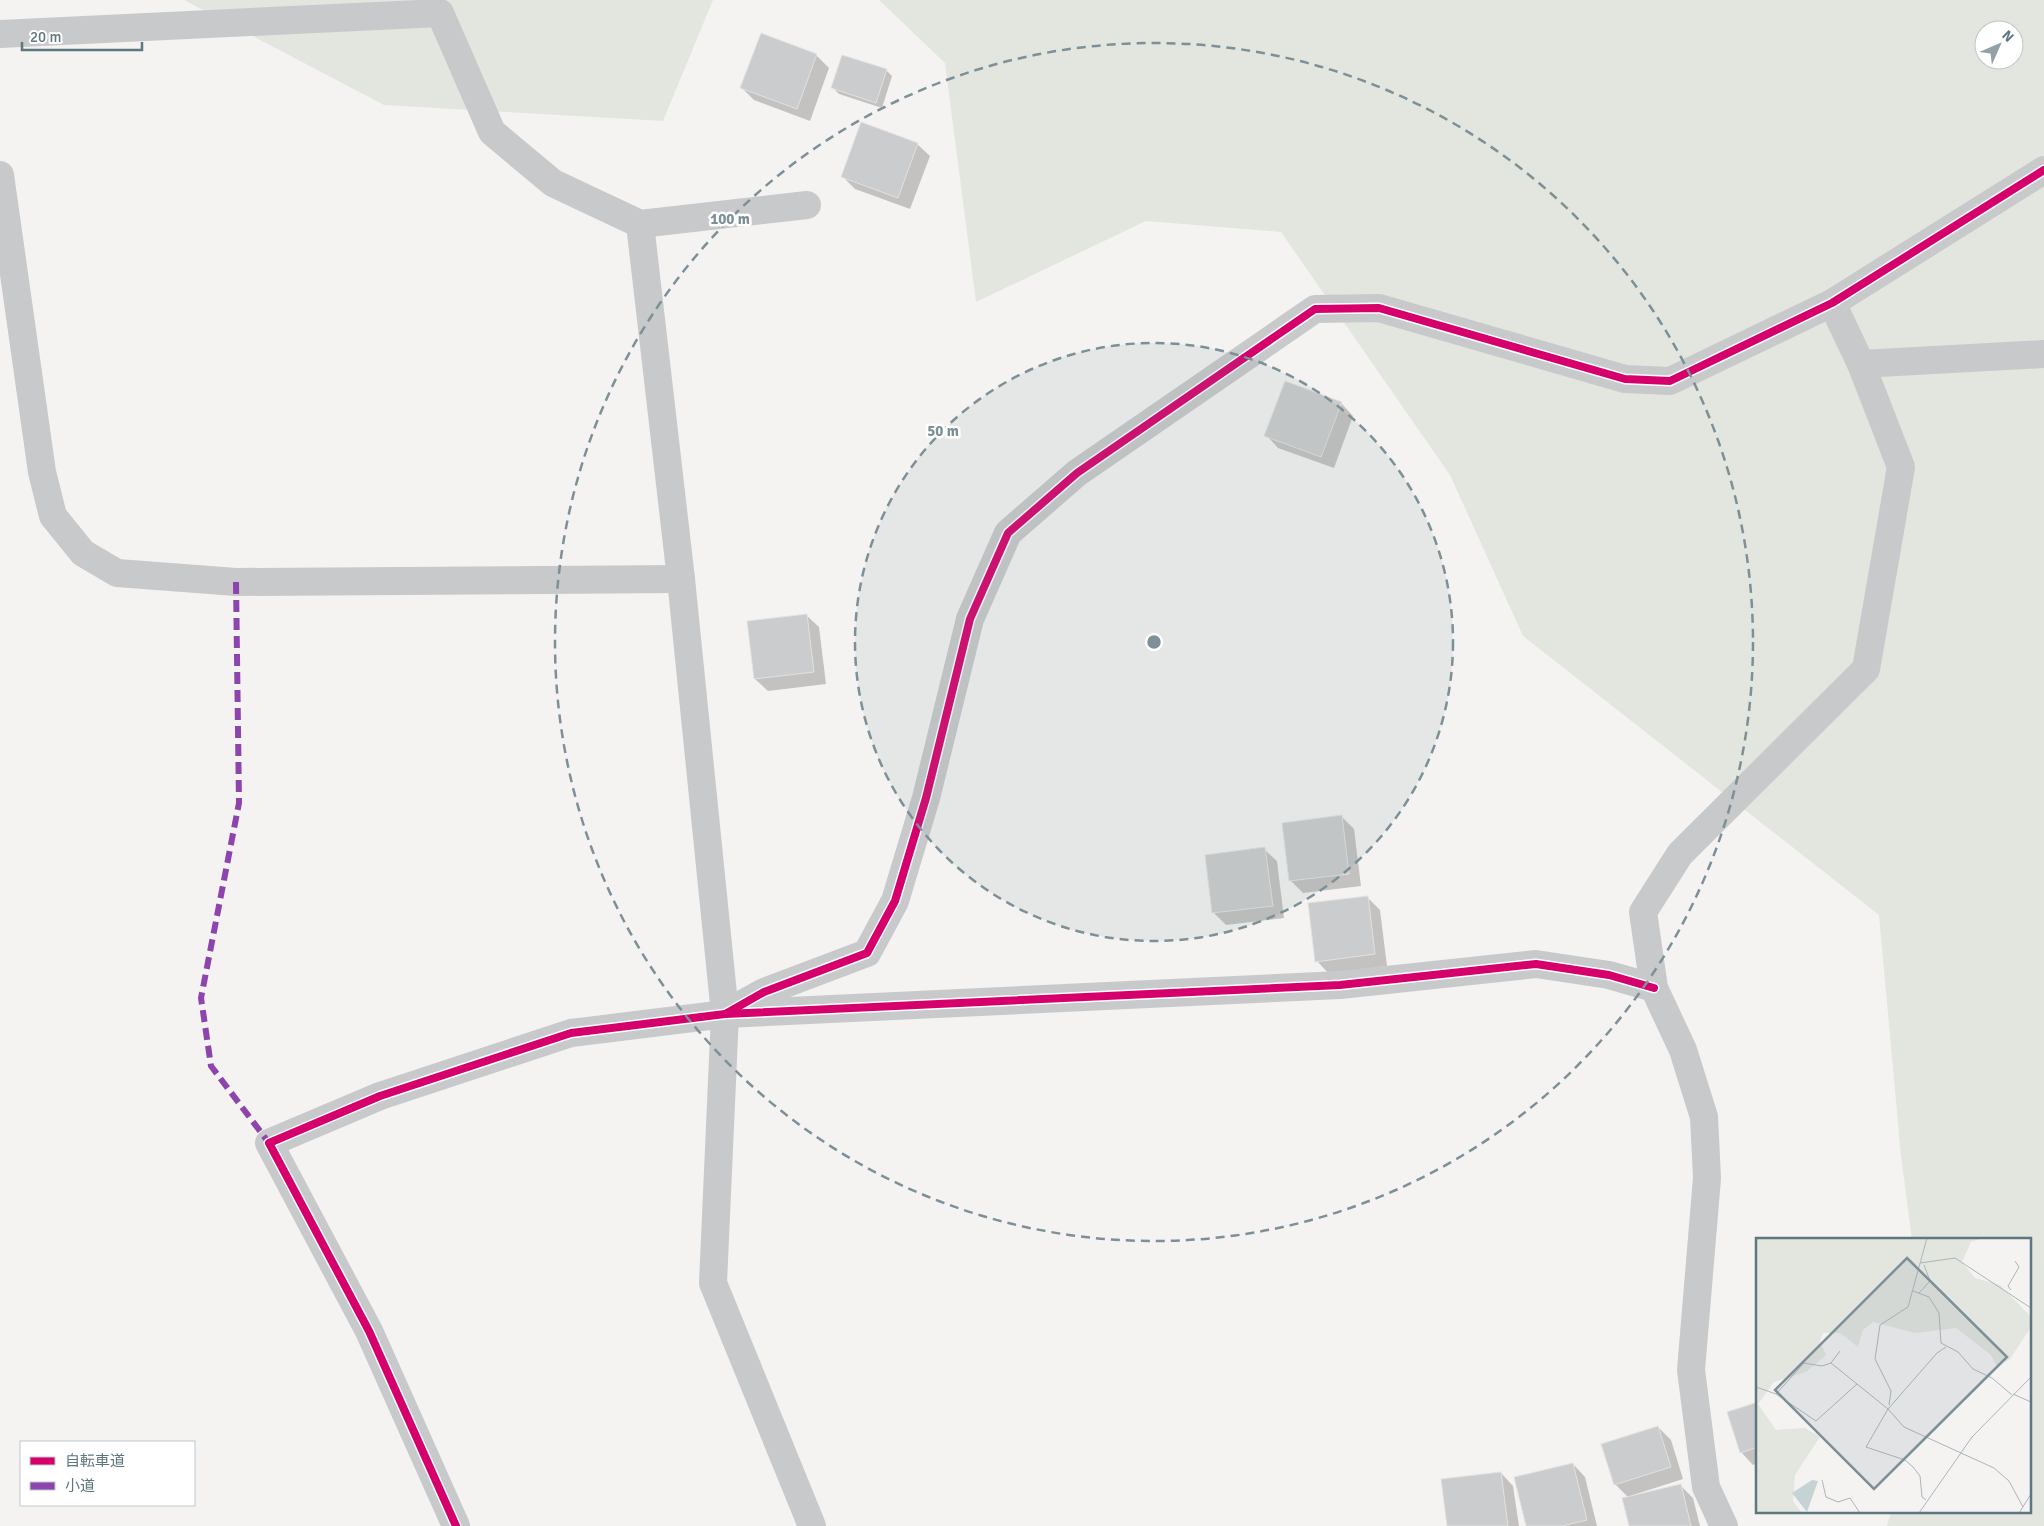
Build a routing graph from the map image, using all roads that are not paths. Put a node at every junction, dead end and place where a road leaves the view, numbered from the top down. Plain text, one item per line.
1 (0, 34) edge
2 (2044, 170) edge
3 (0, 175) edge
4 (807, 205) dead end
5 (640, 224) junction
6 (1832, 303) junction
7 (2044, 354) edge
8 (1861, 364) junction
9 (681, 579) junction
10 (1654, 988) junction
11 (725, 1014) junction
12 (456, 1526) edge
13 (812, 1526) edge
14 (1724, 1526) edge

1 - 5 street
2 - 6 street
3 - 9 street
4 - 5 street
5 - 9 street
6 - 8 street
6 - 11 street
7 - 8 street
8 - 10 street
9 - 11 street
10 - 11 street
10 - 14 street
11 - 12 street
11 - 13 street

